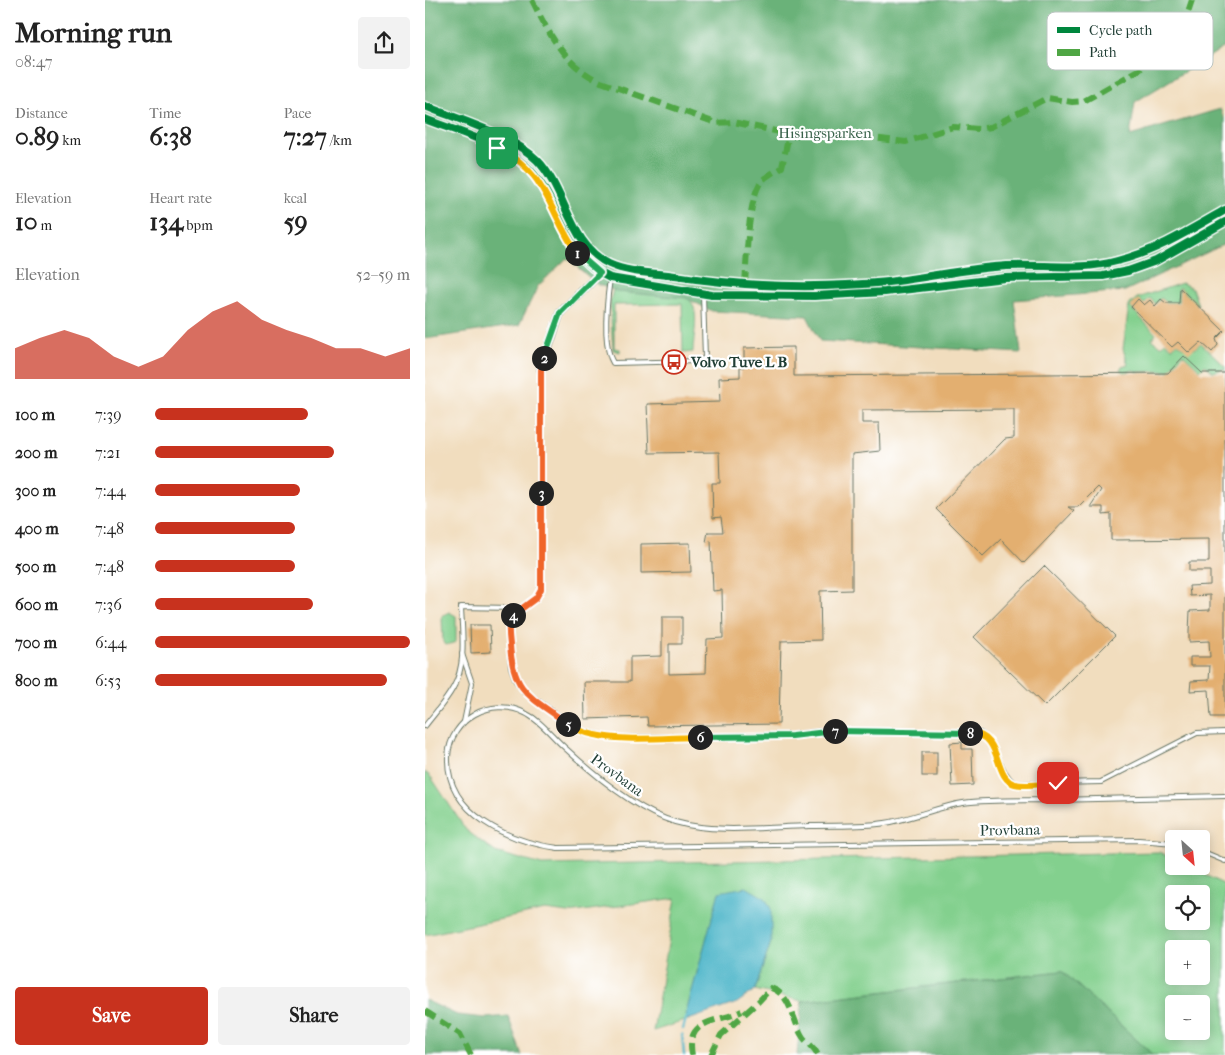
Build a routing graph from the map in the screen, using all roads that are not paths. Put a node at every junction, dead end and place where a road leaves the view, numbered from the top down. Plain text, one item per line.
1 (425, 119) edge
2 (1225, 222) edge
3 (600, 273) junction
4 (610, 278) junction
5 (703, 294) junction
6 (541, 370) joint
7 (515, 612) junction
8 (462, 654) junction
9 (464, 722) junction
10 (425, 726) edge
11 (1225, 732) edge
12 (1225, 796) edge
13 (1165, 842) edge
14 (1210, 855) edge
15 (1225, 861) edge

1 - 3 street
2 - 5 street
3 - 4 street
3 - 6 street
4 - 5 street
4 - 5 lane
6 - 7 lane
7 - 8 lane
7 - 11 lane
8 - 9 lane
8 - 10 lane
9 - 12 lane, Provbana
9 - 13 lane, Provbana
14 - 15 lane

